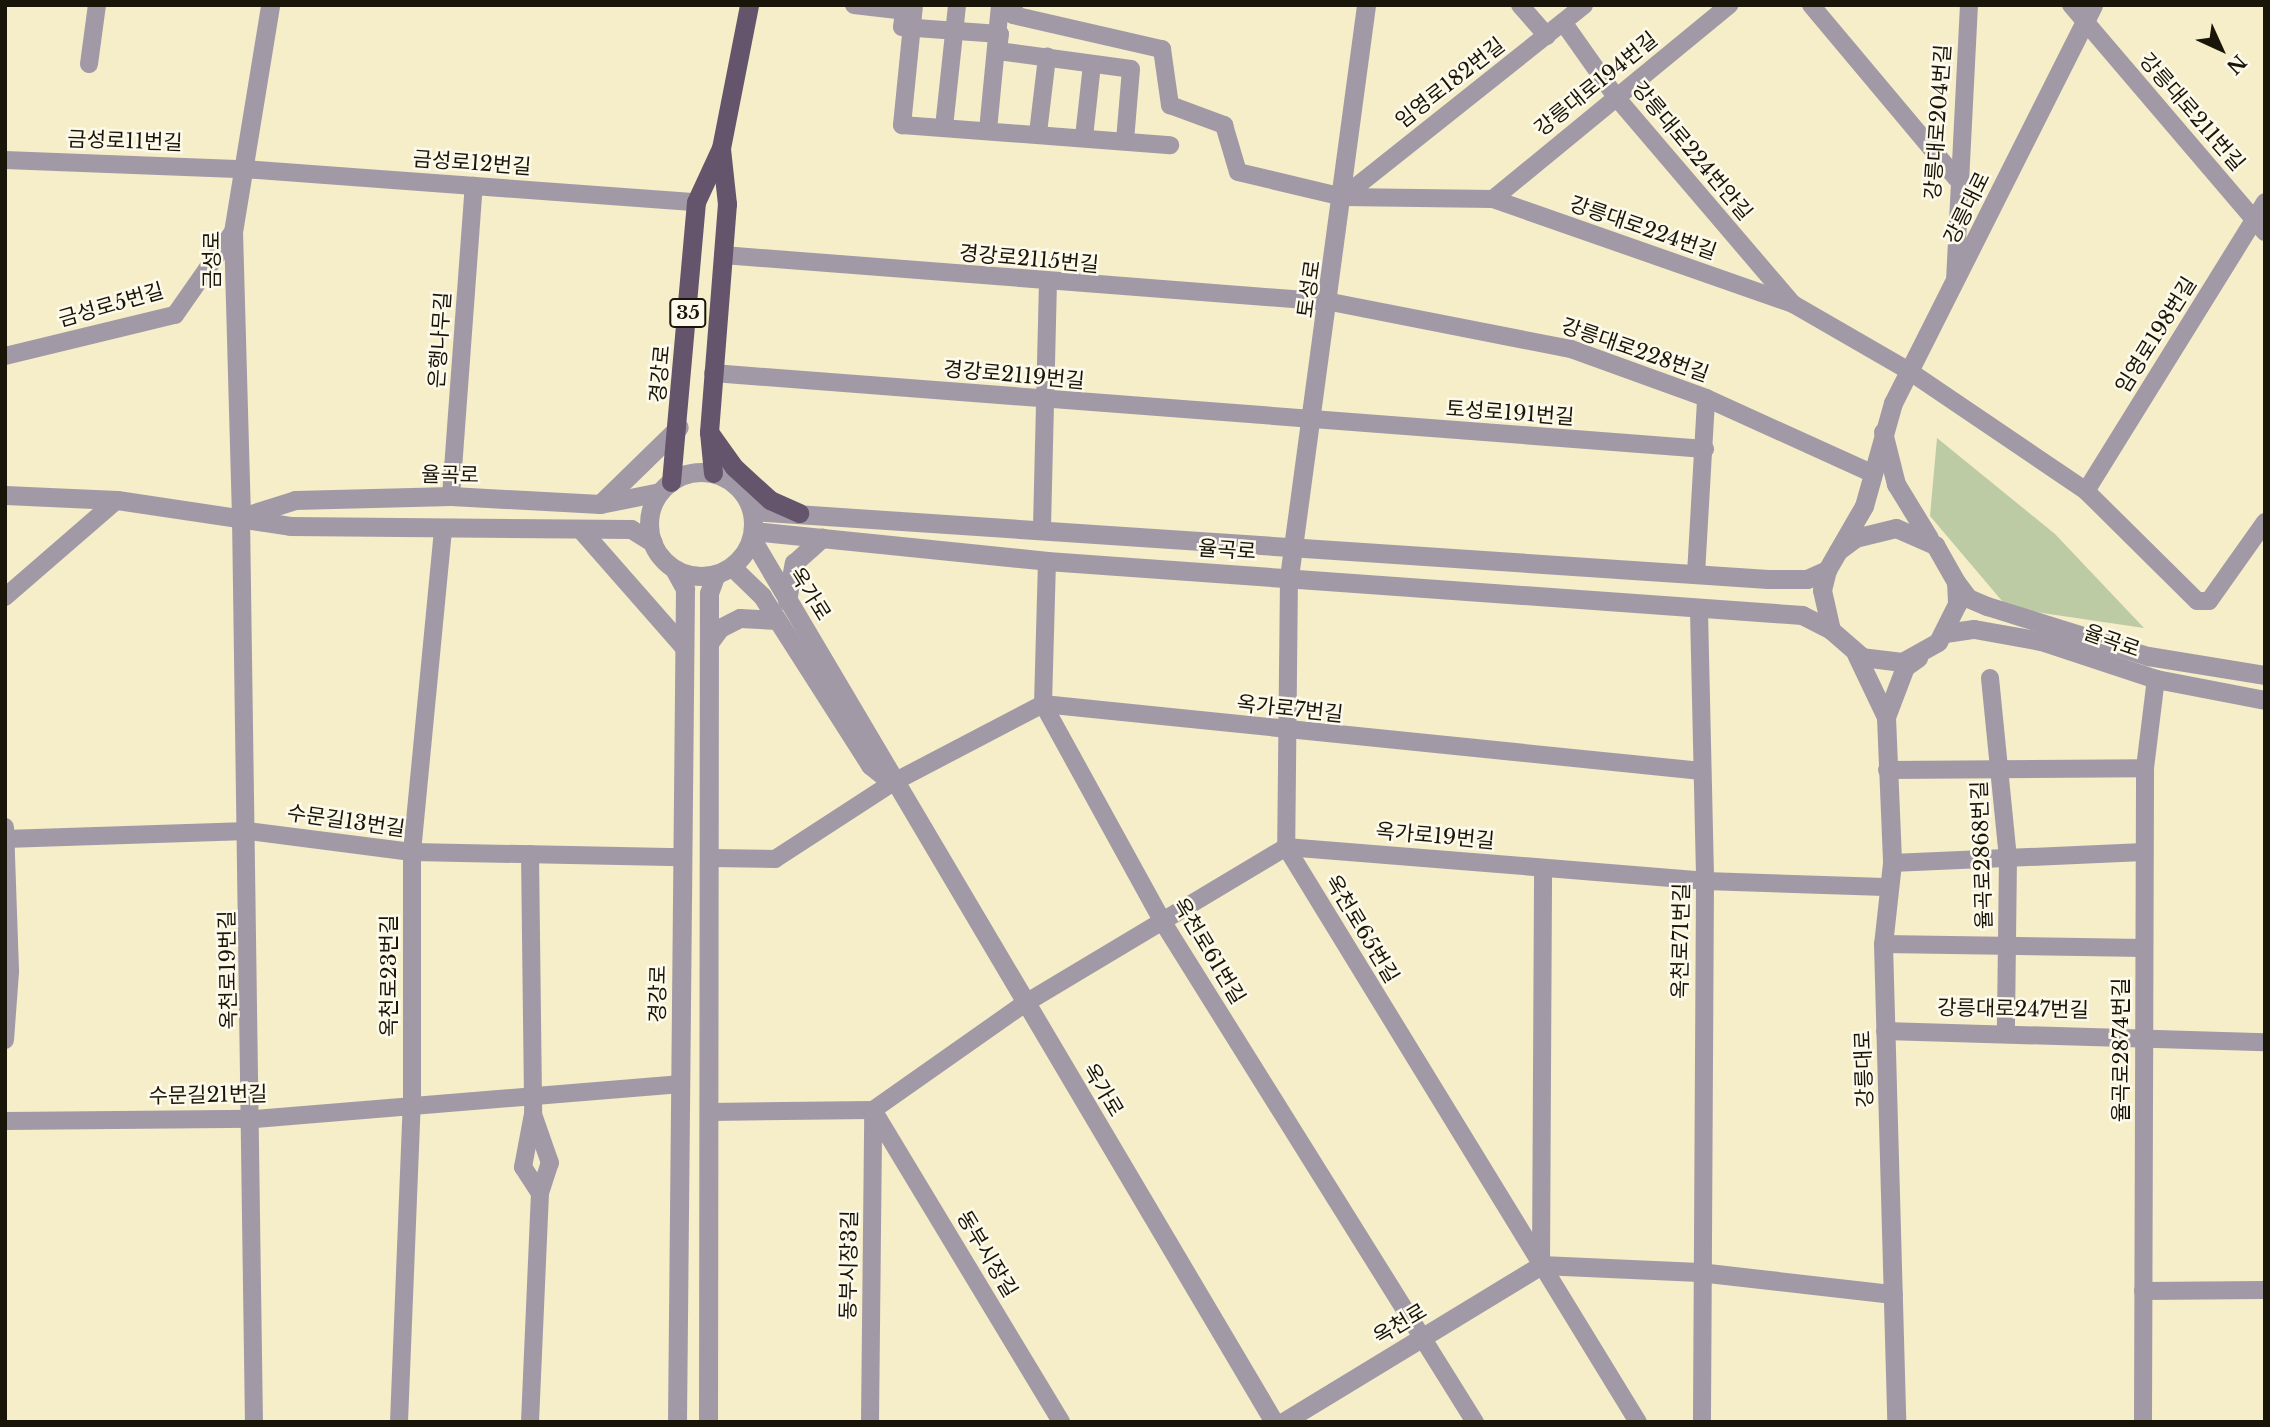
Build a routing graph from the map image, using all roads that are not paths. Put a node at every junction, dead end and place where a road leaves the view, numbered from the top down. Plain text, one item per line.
1 (97, 5) edge
2 (270, 5) edge
3 (749, 5) edge
4 (854, 5) edge
5 (914, 5) edge
6 (957, 5) edge
7 (1000, 5) edge
8 (1014, 5) edge
9 (1366, 5) edge
10 (1520, 5) edge
11 (1584, 5) edge
12 (1729, 5) edge
13 (1811, 5) edge
14 (1969, 5) edge
15 (2071, 5) edge
16 (2089, 13) edge
17 (1563, 22) junction
18 (912, 27) junction
19 (954, 28) junction
20 (997, 34) junction
21 (1546, 36) junction
22 (1047, 58) junction
23 (89, 64) dead end
24 (1092, 64) junction
25 (1616, 97) junction
26 (944, 127) junction
27 (988, 130) junction
28 (1038, 133) junction
29 (1084, 137) junction
30 (1125, 141) junction
31 (1170, 145) dead end
32 (721, 148) junction
33 (5, 160) edge
34 (243, 169) junction
35 (1956, 178) junction
36 (474, 186) junction
37 (1343, 197) junction
38 (1493, 199) junction
39 (696, 202) junction
40 (2265, 202) edge
41 (2259, 225) edge
42 (233, 232) junction
43 (723, 254) junction
44 (1955, 284) junction
45 (1048, 285) junction
46 (1331, 302) junction
47 (1793, 304) junction
48 (5, 356) edge
49 (1909, 371) junction
50 (713, 373) junction
51 (1706, 398) junction
52 (1042, 400) junction
53 (1312, 423) junction
54 (678, 427) junction
55 (1882, 431) junction
56 (709, 432) junction
57 (1705, 449) junction
58 (713, 473) junction
59 (1871, 473) junction
60 (666, 487) junction
61 (2086, 491) junction
62 (5, 495) edge
63 (451, 496) junction
64 (117, 500) junction
65 (600, 504) junction
66 (750, 505) junction
67 (799, 513) junction
68 (241, 517) junction
69 (2265, 522) edge
70 (1042, 527) junction
71 (443, 531) junction
72 (582, 531) junction
73 (753, 535) junction
74 (822, 538) junction
75 (653, 543) junction
76 (1293, 545) junction
77 (1935, 545) junction
78 (1838, 551) junction
79 (1047, 561) junction
80 (674, 569) junction
81 (1827, 570) junction
82 (724, 571) junction
83 (1696, 574) junction
84 (1289, 577) junction
85 (1956, 582) junction
86 (5, 597) edge
87 (788, 601) junction
88 (1699, 611) junction
89 (777, 620) junction
90 (1831, 630) junction
91 (1945, 633) junction
92 (709, 643) junction
93 (684, 648) junction
94 (1856, 654) junction
95 (1922, 655) junction
96 (2265, 675) edge
97 (1990, 678) dead end
98 (2156, 679) junction
99 (2265, 700) edge
100 (1043, 704) junction
101 (1886, 717) junction
102 (1290, 733) junction
103 (2003, 768) junction
104 (2144, 768) junction
105 (1887, 770) junction
106 (1702, 771) junction
107 (892, 783) junction
108 (248, 831) junction
109 (6, 835) edge
110 (1286, 847) junction
111 (412, 852) junction
112 (2144, 852) junction
113 (530, 854) junction
114 (682, 857) junction
115 (709, 858) junction
116 (2008, 858) junction
117 (1892, 863) junction
118 (1543, 868) junction
119 (1705, 881) junction
120 (1885, 887) junction
121 (1164, 924) junction
122 (1883, 944) junction
123 (2144, 948) junction
124 (2007, 949) junction
125 (1024, 1004) junction
126 (1885, 1031) junction
127 (2006, 1031) junction
128 (2144, 1034) junction
129 (5, 1040) edge
130 (2265, 1042) edge
131 (679, 1084) junction
132 (533, 1104) junction
133 (412, 1105) junction
134 (873, 1110) junction
135 (709, 1112) junction
136 (255, 1119) junction
137 (5, 1121) edge
138 (540, 1193) junction
139 (1541, 1265) junction
140 (1699, 1272) junction
141 (2265, 1290) edge
142 (2143, 1291) junction
143 (1893, 1294) junction
144 (1422, 1337) junction
145 (254, 1422) edge
146 (399, 1422) edge
147 (530, 1422) edge
148 (677, 1422) edge
149 (708, 1422) edge
150 (870, 1422) edge
151 (1061, 1422) edge
152 (1275, 1422) edge
153 (1283, 1422) edge
154 (1475, 1422) edge
155 (1638, 1422) edge
156 (1702, 1422) edge
157 (1896, 1422) edge
158 (2143, 1422) edge

1 - 23 street
2 - 34 street, 금성로
3 - 32 main road, 경강로 / 35
4 - 18 street
5 - 18 street
6 - 19 street
7 - 20 street
8 - 37 street, 강릉대로224번길
9 - 37 street, 토성로
10 - 21 street
11 - 17 street, 임영로182번길
12 - 25 street, 강릉대로194번길
13 - 35 street
14 - 35 street, 강릉대로204번길
15 - 16 street, 강릉대로211번길
16 - 41 street, 강릉대로211번길
16 - 44 street, 강릉대로
17 - 21 street, 임영로182번길
17 - 25 street, 강릉대로224번안길
18 - 19 street
18 - 26 street
19 - 20 street
19 - 26 street
20 - 22 street
20 - 27 street
21 - 37 street, 임영로182번길
22 - 24 street
22 - 28 street
24 - 29 street
24 - 30 street
25 - 38 street, 강릉대로194번길
25 - 47 street, 강릉대로224번안길
26 - 27 street
27 - 28 street
28 - 29 street
29 - 30 street
30 - 31 street
32 - 39 main road, 경강로 / 35
32 - 43 main road, 경강로 / 35
33 - 34 street, 금성로11번길
34 - 36 street, 금성로12번길
34 - 42 street, 금성로
35 - 44 street, 강릉대로204번길
36 - 39 street, 금성로12번길
36 - 63 street, 은행나무길
37 - 38 street, 강릉대로224번길
37 - 46 street, 토성로
38 - 47 street, 강릉대로224번길
39 - 54 main road, 경강로 / 35
40 - 41 street, 임영로198번길
41 - 61 street, 임영로198번길
42 - 48 street, 금성로5번길
42 - 68 street, 금성로
43 - 45 street, 경강로2115번길
43 - 50 main road, 경강로 / 35
44 - 49 street, 강릉대로
45 - 46 street, 경강로2115번길
45 - 52 street
46 - 51 street, 강릉대로228번길
46 - 53 street, 토성로
47 - 49 street, 강릉대로224번길
49 - 55 street, 강릉대로
49 - 61 street, 강릉대로224번길
50 - 52 street, 경강로2119번길
50 - 56 main road, 경강로 / 35
51 - 57 street
51 - 59 street, 강릉대로228번길
52 - 53 street, 경강로2119번길
52 - 70 street
53 - 57 street, 토성로191번길
53 - 76 street, 토성로
54 - 60 main road, 경강로 / 35
54 - 65 street
55 - 59 street, 강릉대로
55 - 77 street
56 - 58 main road, 경강로 / 35
56 - 67 main road
57 - 83 street
58 - 60 street
58 - 66 street
59 - 78 street, 강릉대로
60 - 65 street, 율곡로
60 - 75 street
61 - 69 street, 강릉대로224번길
62 - 64 street, 율곡로
63 - 65 street, 율곡로
63 - 68 street, 율곡로
64 - 68 street, 율곡로
64 - 86 street
66 - 67 street
66 - 73 street
67 - 70 street
68 - 71 street, 율곡로
68 - 108 street, 옥천로19번길
70 - 76 street
71 - 72 street, 율곡로
71 - 111 street, 옥천로23번길
72 - 75 street, 율곡로
72 - 93 street
73 - 74 street, 율곡로
73 - 82 street
73 - 87 street, 옥가로
74 - 79 street, 율곡로
74 - 87 street
75 - 80 street
76 - 83 street
76 - 84 street, 토성로
77 - 78 street
77 - 85 street
78 - 81 street
79 - 84 street, 율곡로
79 - 100 street
80 - 82 street
80 - 93 street, 경강로
81 - 83 street
81 - 90 street
82 - 89 street, 옥가로
82 - 92 street
84 - 88 street, 율곡로
84 - 102 street
85 - 91 street
85 - 96 street, 율곡로
87 - 107 street, 옥가로
88 - 90 street, 율곡로
88 - 106 street, 옥천로71번길
89 - 92 street
89 - 107 street, 옥가로
90 - 94 street
91 - 95 street
91 - 98 street, 율곡로
92 - 115 street
93 - 114 street, 경강로
94 - 95 street
94 - 101 street
95 - 101 street
97 - 103 street, 율곡로2868번길
98 - 99 street, 율곡로
98 - 104 street, 율곡로2874번길
100 - 102 street, 옥가로7번길
100 - 107 street
100 - 121 street, 옥천로61번길
101 - 105 street, 강릉대로
102 - 106 street, 옥가로7번길
102 - 110 street
103 - 104 street
103 - 105 street
103 - 116 street, 율곡로2868번길
104 - 112 street, 율곡로2874번길
105 - 117 street, 강릉대로
106 - 119 street, 옥천로71번길
107 - 115 street
107 - 125 street, 옥가로
108 - 109 street, 수문길13번길
108 - 111 street, 수문길13번길
108 - 136 street, 옥천로19번길
109 - 129 street
110 - 118 street, 옥가로19번길
110 - 121 street
110 - 139 street, 옥천로65번길
111 - 113 street, 수문길13번길
111 - 133 street, 옥천로23번길
112 - 116 street
112 - 123 street, 율곡로2874번길
113 - 114 street, 수문길13번길
113 - 132 street
114 - 131 street, 경강로
115 - 135 street
116 - 117 street
116 - 124 street, 율곡로2868번길
117 - 120 street, 강릉대로
118 - 119 street, 옥가로19번길
118 - 139 street
119 - 120 street, 옥가로19번길
119 - 140 street, 옥천로71번길
120 - 122 street, 강릉대로
121 - 125 street
121 - 144 street, 옥천로61번길
122 - 124 street
122 - 126 street, 강릉대로
123 - 124 street
123 - 128 street, 율곡로2874번길
124 - 127 street, 율곡로2868번길
125 - 134 street
125 - 152 street, 옥가로
126 - 127 street, 강릉대로247번길
126 - 143 street, 강릉대로
127 - 128 street, 강릉대로247번길
128 - 130 street, 강릉대로247번길
128 - 142 street, 율곡로2874번길
131 - 132 street, 수문길21번길
131 - 148 street, 경강로
132 - 133 street, 수문길21번길
132 - 138 street
132 - 138 street
133 - 136 street, 수문길21번길
133 - 146 street, 옥천로23번길
134 - 135 street
134 - 150 street, 동부시장3길
134 - 151 street, 동부시장길
135 - 149 street
136 - 137 street, 수문길21번길
136 - 145 street, 옥천로19번길
138 - 147 street
139 - 140 street
139 - 144 street, 옥천로
139 - 155 street
140 - 143 street
140 - 156 street
141 - 142 street
142 - 158 street, 율곡로2874번길
143 - 157 street, 강릉대로
144 - 153 street, 옥천로
144 - 154 street, 옥천로61번길

